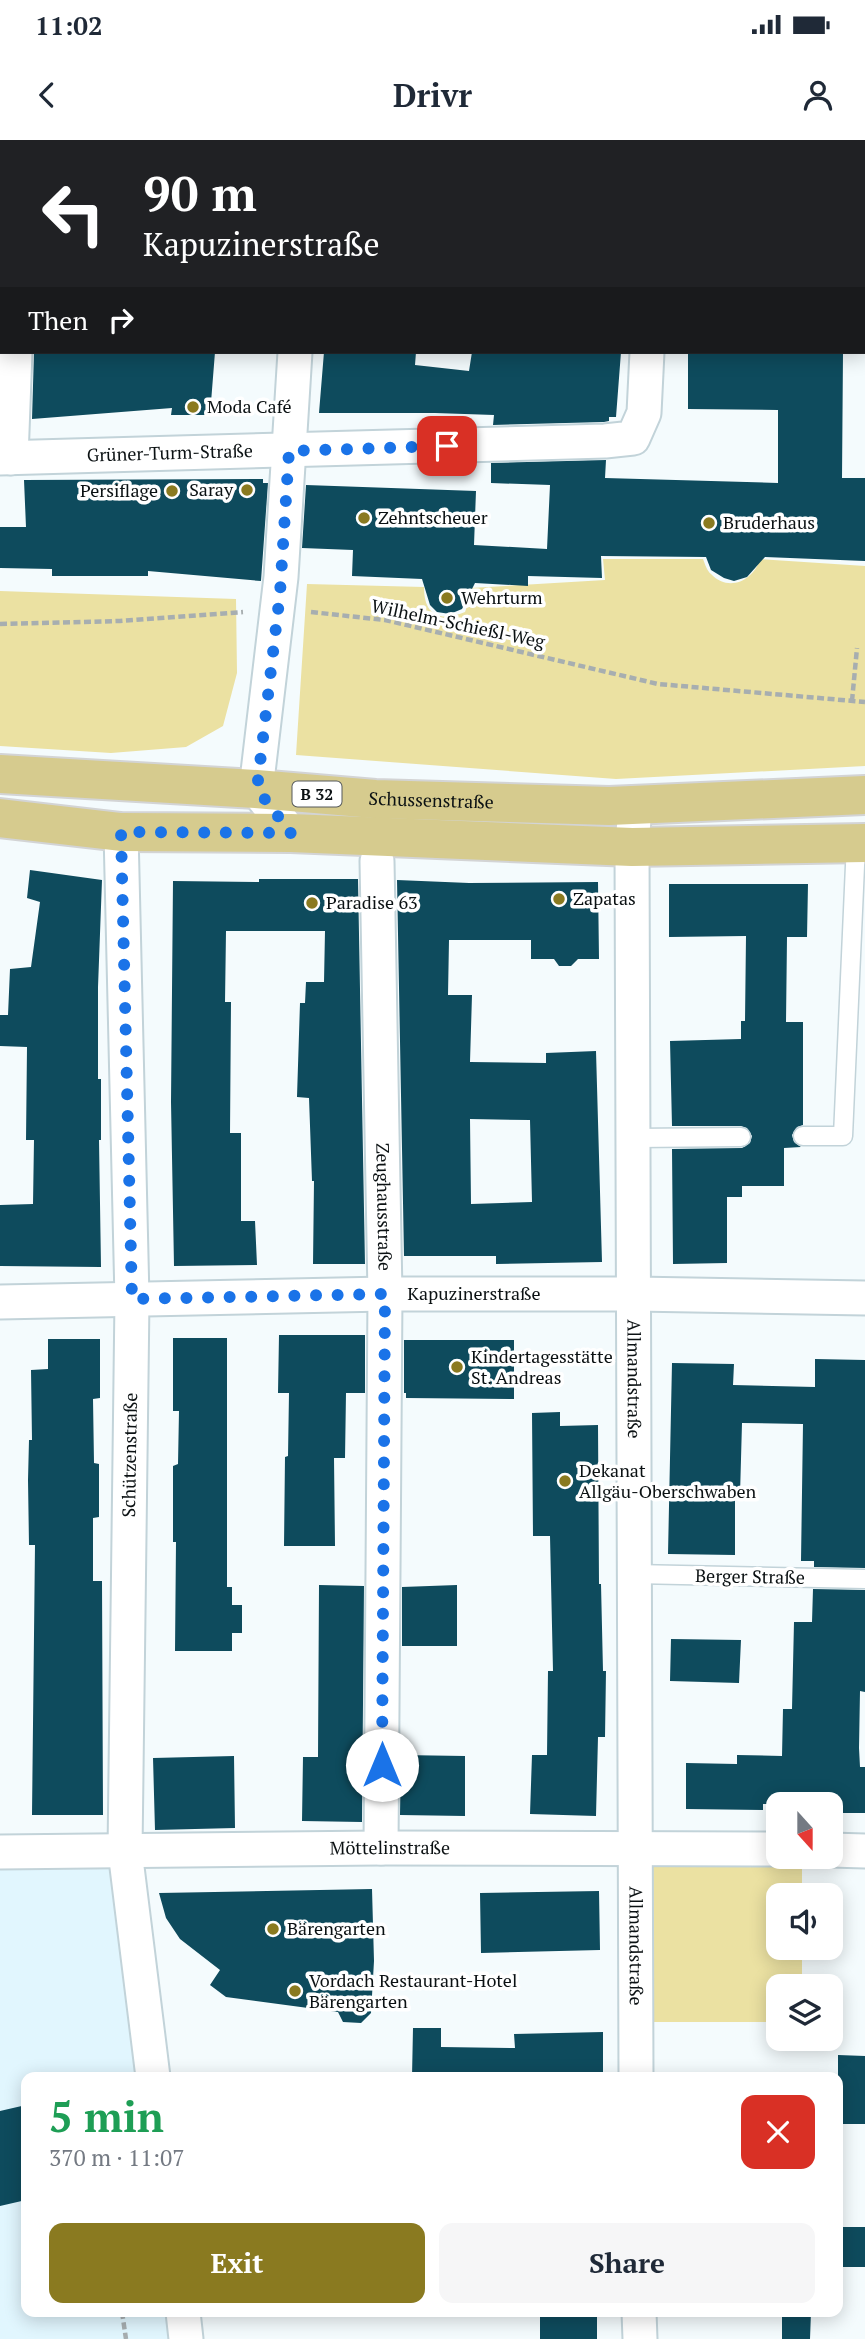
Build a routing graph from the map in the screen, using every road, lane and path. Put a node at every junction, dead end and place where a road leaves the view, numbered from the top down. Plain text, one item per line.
1 (15, 354) edge
2 (295, 354) edge
3 (647, 354) edge
4 (289, 451) junction
5 (5, 458) edge
6 (278, 609) junction
7 (0, 624) edge
8 (857, 648) dead end
9 (852, 701) junction
10 (865, 702) edge
11 (0, 774) edge
12 (257, 789) junction
13 (865, 795) edge
14 (635, 806) junction
15 (0, 818) edge
16 (291, 833) junction
17 (860, 843) edge
18 (121, 845) junction
19 (632, 847) junction
20 (377, 861) dead end
21 (803, 1136) dead end
22 (741, 1137) dead end
23 (635, 1138) junction
24 (385, 1294) junction
25 (635, 1294) junction
26 (865, 1298) edge
27 (132, 1299) junction
28 (0, 1302) edge
29 (634, 1574) junction
30 (865, 1579) edge
31 (381, 1849) junction
32 (766, 1849) edge
33 (637, 1850) junction
34 (844, 1850) edge
35 (125, 1851) junction
36 (865, 1851) edge
37 (0, 1852) edge
38 (152, 2072) edge
39 (636, 2072) edge
40 (123, 2317) edge
41 (184, 2317) edge
42 (639, 2317) edge
43 (126, 2339) edge
44 (186, 2339) edge
45 (640, 2339) edge

1 - 5 street
2 - 4 street
3 - 4 street, Grüner-Turm-Straße
4 - 5 street, Grüner-Turm-Straße
4 - 6 street
6 - 7 path, Wilhelm-Schießl-Weg
6 - 9 path, Wilhelm-Schießl-Weg
6 - 12 street
8 - 9 path
9 - 10 path, Wilhelm-Schießl-Weg
11 - 12 main road, Schussenstraße / B 32
12 - 14 main road, Schussenstraße / B 32
12 - 16 street
13 - 14 main road, Schussenstraße / B 32
14 - 19 street, Allmandstraße
15 - 18 main road
16 - 18 main road
16 - 19 main road
17 - 19 main road
17 - 21 lane
18 - 27 street, Schützenstraße
19 - 23 street, Allmandstraße
20 - 24 street, Zeughausstraße
22 - 23 lane
23 - 25 street, Allmandstraße
24 - 25 street, Kapuzinerstraße
24 - 27 street, Kapuzinerstraße
24 - 31 street, Zeughausstraße
25 - 26 street, Kapuzinerstraße
25 - 29 street, Allmandstraße
27 - 28 street, Kapuzinerstraße
27 - 35 street, Schützenstraße
29 - 30 lane, Berger Straße
29 - 33 street, Allmandstraße
31 - 33 street, Möttelinstraße
31 - 35 street, Möttelinstraße
32 - 33 street, Möttelinstraße
33 - 39 street, Allmandstraße
34 - 36 street
35 - 37 street, Möttelinstraße
35 - 38 street, Schützenstraße
40 - 43 path
41 - 44 street
42 - 45 street

